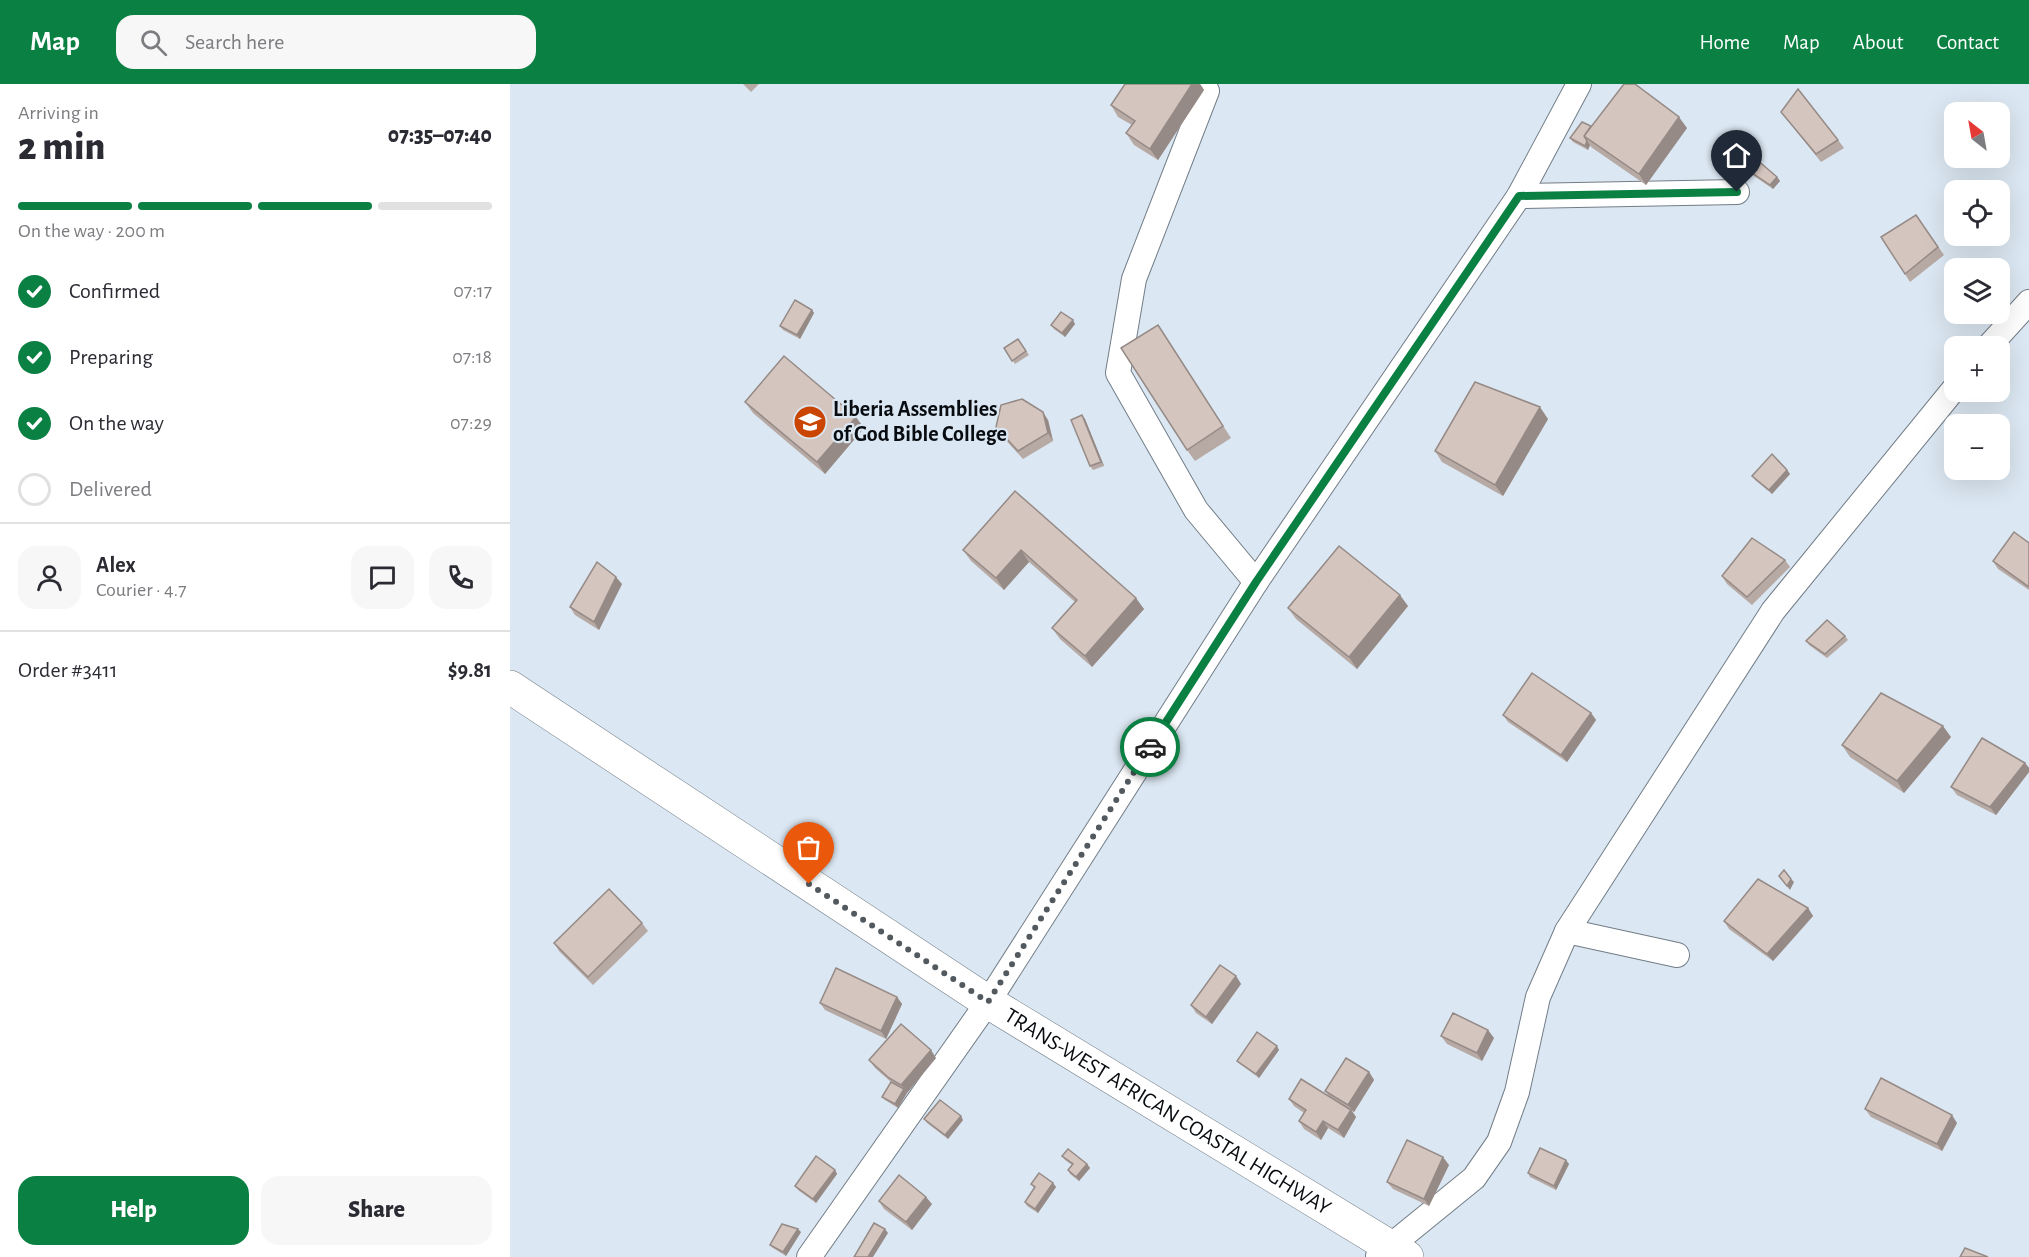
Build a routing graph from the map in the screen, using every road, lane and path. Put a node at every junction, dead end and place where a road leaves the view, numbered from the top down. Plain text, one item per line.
1 (1203, 84) edge
2 (1579, 84) edge
3 (1737, 192) dead end
4 (1519, 196) junction
5 (2029, 302) edge
6 (1998, 336) edge
7 (1944, 401) edge
8 (1256, 582) junction
9 (510, 687) edge
10 (1567, 931) junction
11 (1677, 955) dead end
12 (988, 1002) junction
13 (1391, 1253) edge
14 (809, 1257) edge

1 - 8 street
2 - 4 street
3 - 4 street
4 - 8 street
5 - 6 street
7 - 10 street
8 - 12 street
9 - 12 highway, TRANS-WEST AFRICAN COASTAL HIGHWAY
10 - 11 street
10 - 13 street
12 - 13 highway, TRANS-WEST AFRICAN COASTAL HIGHWAY
12 - 14 street

